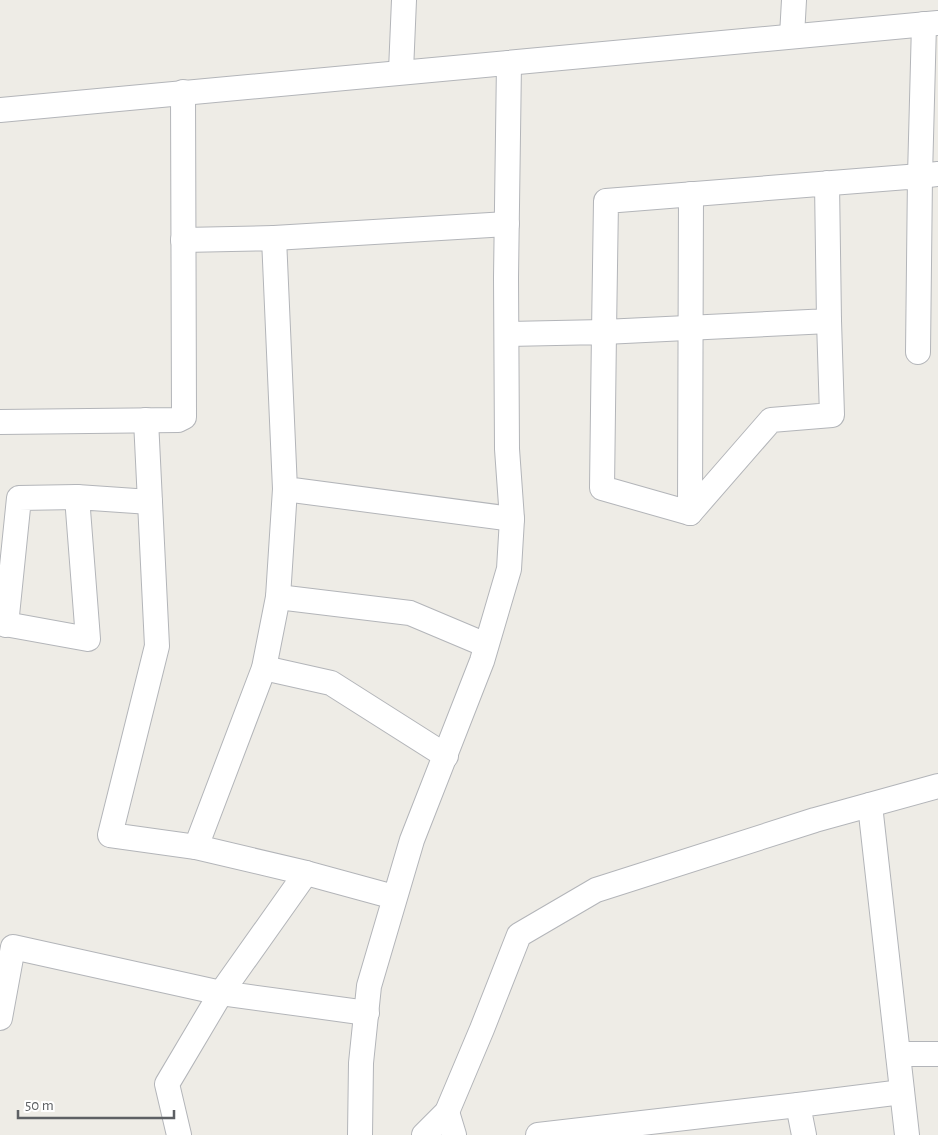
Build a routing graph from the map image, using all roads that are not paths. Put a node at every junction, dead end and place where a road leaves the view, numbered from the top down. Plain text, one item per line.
1 (404, 0) edge
2 (794, 0) edge
3 (931, 24) edge
4 (792, 36) junction
5 (509, 63) junction
6 (401, 72) junction
7 (183, 92) junction
8 (0, 110) edge
9 (929, 175) edge
10 (827, 183) junction
11 (691, 194) junction
12 (507, 224) junction
13 (274, 238) junction
14 (183, 240) junction
15 (829, 321) junction
16 (690, 328) junction
17 (604, 332) junction
18 (507, 334) junction
19 (918, 352) dead end
20 (146, 420) junction
21 (0, 422) edge
22 (285, 489) junction
23 (77, 497) junction
24 (150, 502) junction
25 (690, 513) junction
26 (512, 519) junction
27 (278, 597) junction
28 (3, 624) edge
29 (486, 645) junction
30 (264, 668) junction
31 (446, 756) junction
32 (938, 786) edge
33 (870, 805) junction
34 (196, 847) junction
35 (306, 873) junction
36 (394, 897) junction
37 (221, 993) junction
38 (367, 1013) junction
39 (0, 1018) edge
40 (898, 1054) junction
41 (938, 1054) edge
42 (902, 1092) junction
43 (798, 1105) junction
44 (447, 1112) junction
45 (710, 1125) edge
46 (179, 1135) edge
47 (360, 1135) edge
48 (424, 1135) edge
49 (454, 1135) edge
50 (541, 1135) edge
51 (804, 1135) edge
52 (907, 1135) edge

1 - 6 street
2 - 4 street
3 - 4 street
3 - 9 street
4 - 5 street
5 - 6 street
5 - 12 street
6 - 7 street
7 - 8 street
7 - 14 street
9 - 10 street
9 - 19 street
10 - 11 street
10 - 15 street
11 - 16 street
11 - 17 street
12 - 13 street
12 - 18 street
13 - 14 street
13 - 22 street
14 - 20 street
15 - 16 street
15 - 25 street
16 - 17 street
16 - 25 street
17 - 18 street
17 - 25 street
18 - 26 street
20 - 21 street
20 - 24 street
22 - 26 street
22 - 27 street
23 - 24 street
23 - 28 street
23 - 28 street
24 - 34 street
26 - 29 street
27 - 29 street
27 - 30 street
29 - 31 street
30 - 31 street
30 - 34 street
31 - 36 street
32 - 33 street
33 - 40 street
33 - 44 street
34 - 35 street
35 - 36 street
35 - 37 street
36 - 38 street
37 - 38 street
37 - 39 street
37 - 46 street
38 - 47 street
40 - 41 street
40 - 42 street
42 - 43 street
42 - 52 street
43 - 45 street
43 - 51 street
44 - 48 street
44 - 49 street
45 - 50 street

